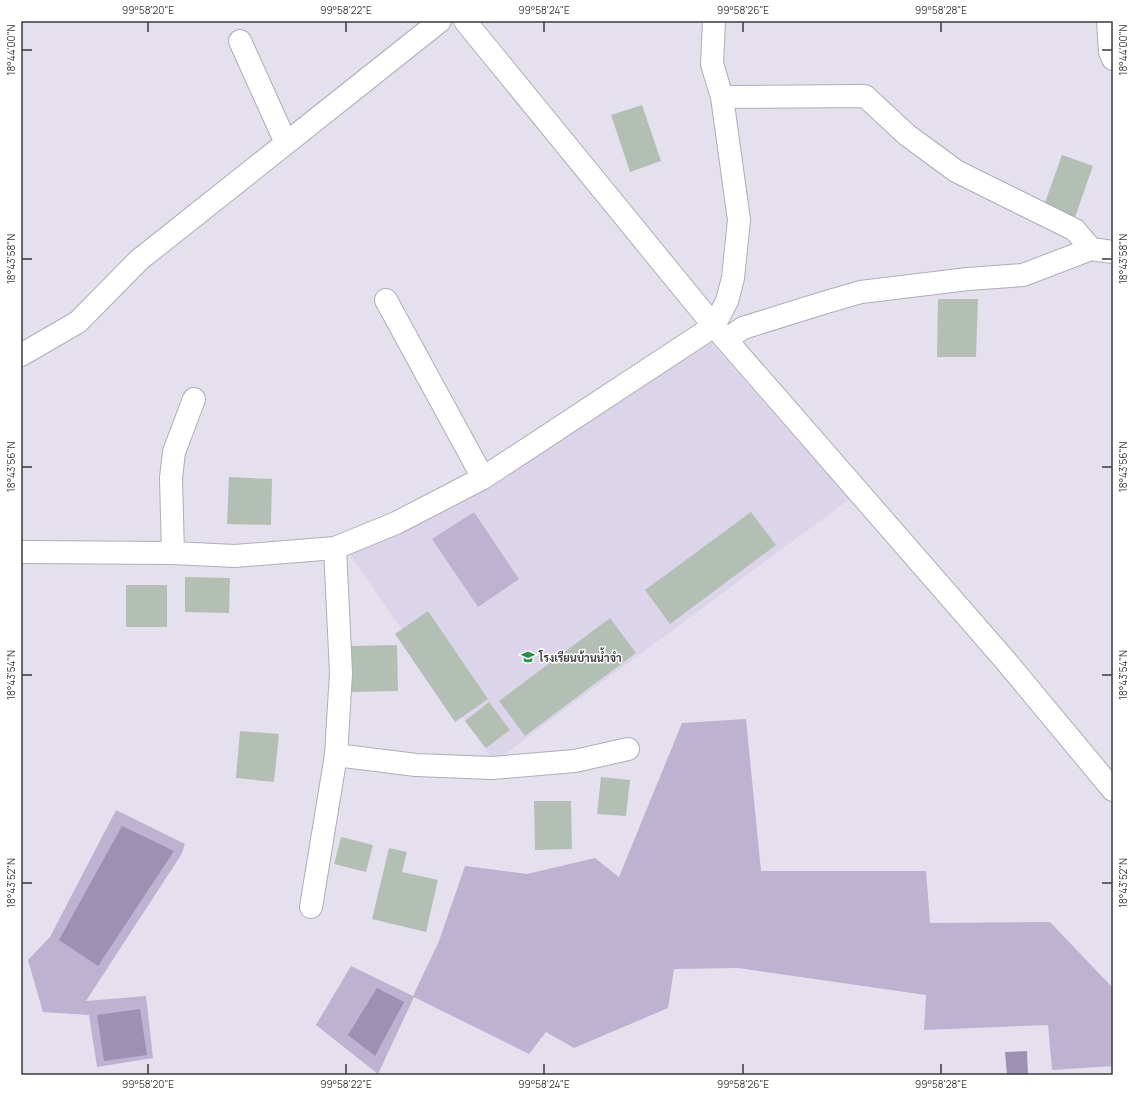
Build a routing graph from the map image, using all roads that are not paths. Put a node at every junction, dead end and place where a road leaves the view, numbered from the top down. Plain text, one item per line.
1 (440, 21) edge
2 (465, 21) edge
3 (714, 21) edge
4 (1108, 21) edge
5 (240, 40) dead end
6 (1113, 59) edge
7 (722, 97) junction
8 (286, 144) junction
9 (1091, 249) junction
10 (1113, 252) edge
11 (386, 300) dead end
12 (720, 333) junction
13 (21, 355) edge
14 (194, 398) dead end
15 (483, 478) junction
16 (335, 548) junction
17 (21, 552) edge
18 (173, 553) junction
19 (628, 749) dead end
20 (336, 755) junction
21 (1106, 770) edge
22 (1113, 790) edge
23 (311, 907) dead end

1 - 8 street
2 - 12 street
3 - 7 street
4 - 6 street
5 - 8 street
7 - 9 street
7 - 12 street
8 - 13 street
9 - 10 street
9 - 12 street
11 - 15 street
12 - 15 street
12 - 21 street
14 - 18 street
15 - 16 street
16 - 18 street
16 - 20 street
17 - 18 street
19 - 20 street
20 - 23 street
21 - 22 street

